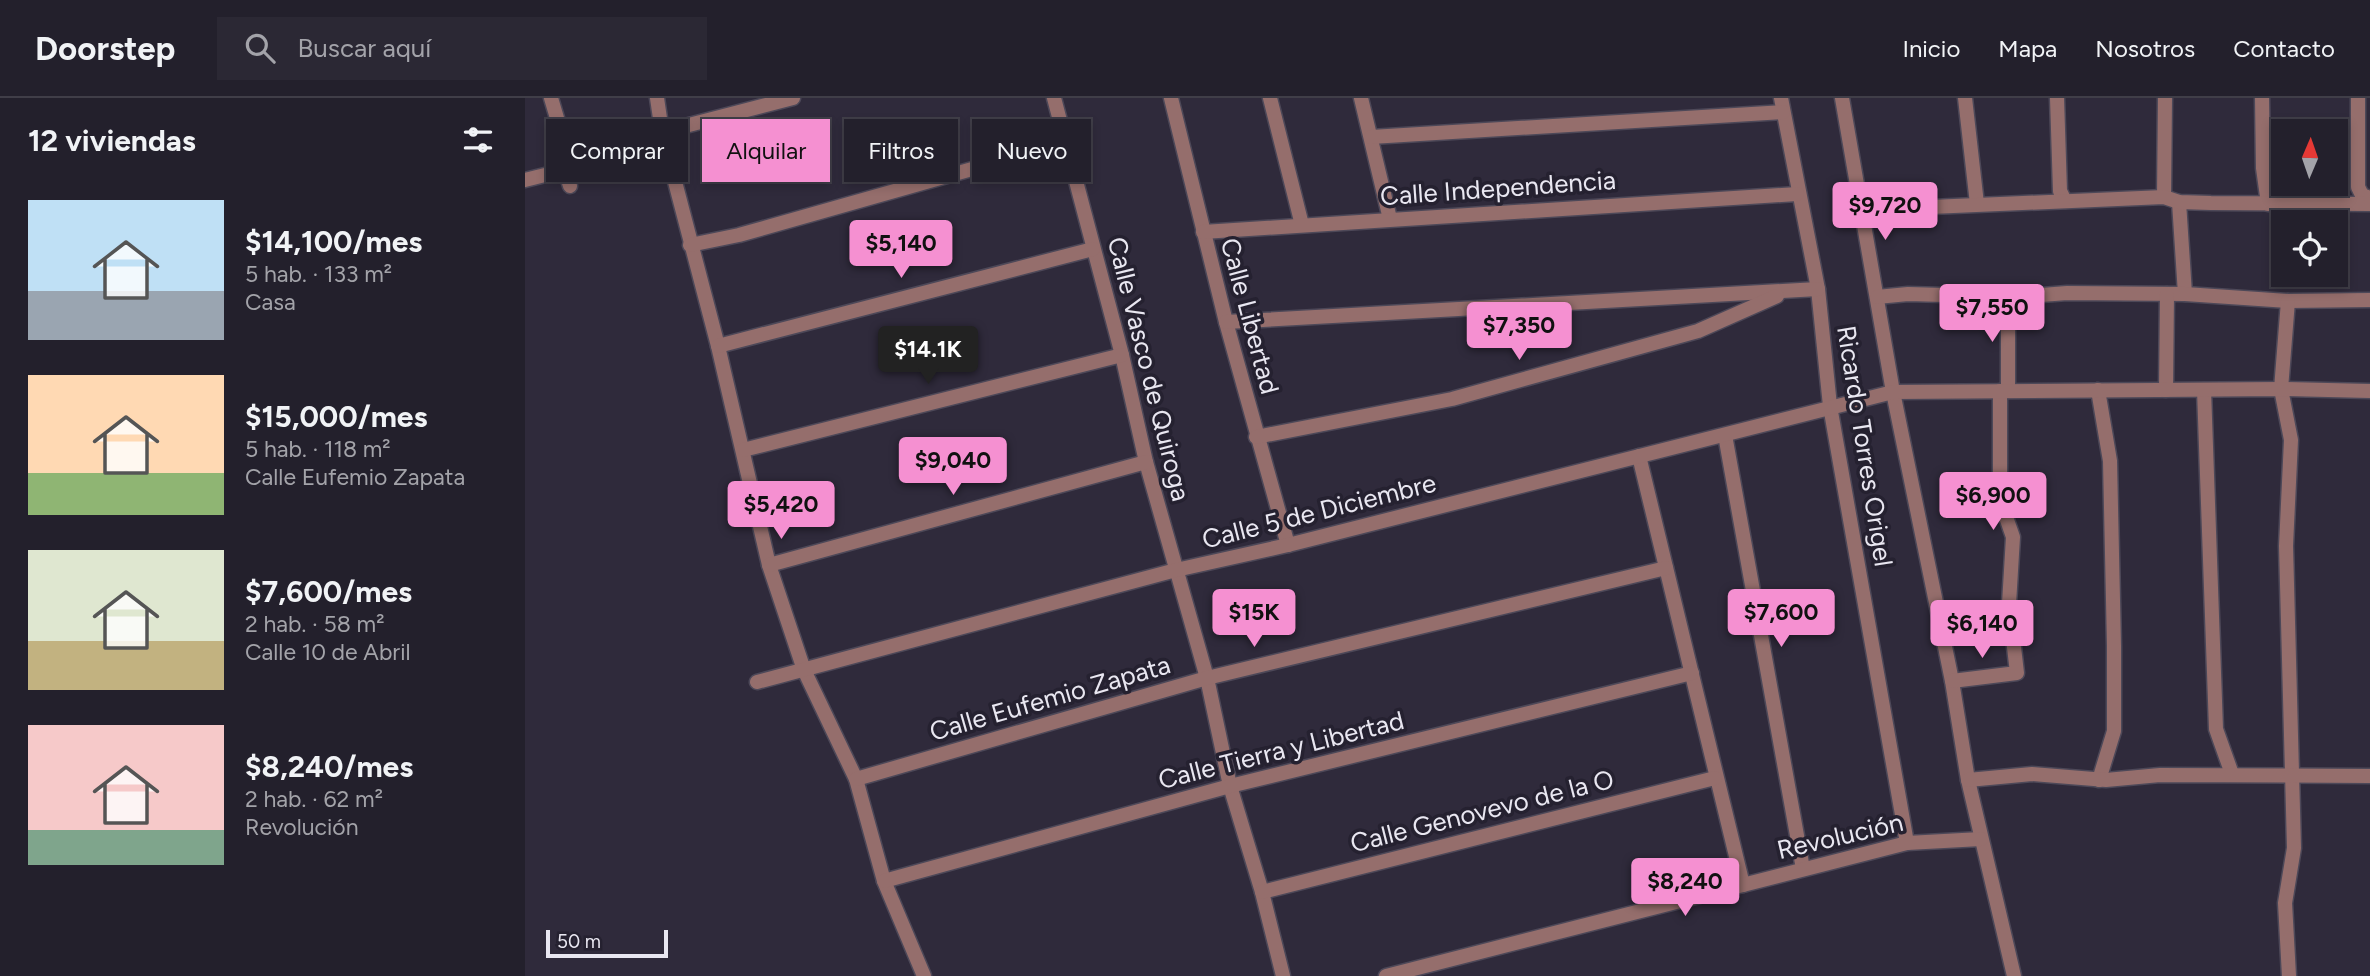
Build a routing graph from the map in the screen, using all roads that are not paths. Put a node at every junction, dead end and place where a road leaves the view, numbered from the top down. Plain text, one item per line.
1 (551, 98) edge
2 (657, 98) edge
3 (793, 98) edge
4 (1054, 98) edge
5 (1171, 98) edge
6 (1270, 98) edge
7 (1361, 98) edge
8 (1842, 98) edge
9 (1965, 98) edge
10 (2057, 98) edge
11 (2165, 98) edge
12 (2262, 98) edge
13 (2358, 98) edge
14 (1782, 105) edge
15 (557, 119) edge
16 (660, 119) edge
17 (1059, 119) edge
18 (688, 125) edge
19 (1371, 137) junction
20 (972, 169) edge
21 (546, 175) edge
22 (525, 180) edge
23 (569, 182) edge
24 (674, 182) edge
25 (1075, 182) edge
26 (570, 186) dead end
27 (1797, 194) junction
28 (2164, 197) junction
29 (2370, 198) edge
30 (2065, 201) junction
31 (2179, 202) junction
32 (1977, 204) junction
33 (2268, 204) junction
34 (2370, 204) edge
35 (1862, 210) junction
36 (1390, 219) junction
37 (1302, 225) junction
38 (1203, 232) junction
39 (690, 245) junction
40 (1093, 249) junction
41 (1818, 289) junction
42 (1785, 292) junction
43 (2167, 294) junction
44 (2185, 294) junction
45 (1877, 297) junction
46 (2008, 297) junction
47 (2370, 300) edge
48 (2288, 301) junction
49 (1226, 322) junction
50 (718, 346) junction
51 (1122, 355) junction
52 (2281, 388) junction
53 (2098, 390) junction
54 (2166, 390) junction
55 (2204, 390) junction
56 (2004, 391) junction
57 (2370, 391) edge
58 (1893, 392) junction
59 (1830, 407) junction
60 (1725, 435) junction
61 (1256, 437) junction
62 (743, 450) junction
63 (1639, 456) junction
64 (1146, 462) junction
65 (1288, 545) junction
66 (769, 565) junction
67 (1666, 568) junction
68 (1176, 570) junction
69 (804, 670) junction
70 (1692, 673) junction
71 (1207, 678) junction
72 (1952, 681) junction
73 (757, 682) dead end
74 (2232, 774) junction
75 (2370, 776) edge
76 (2290, 777) junction
77 (1715, 778) junction
78 (856, 779) junction
79 (1968, 780) junction
80 (2099, 780) junction
81 (1230, 786) junction
82 (1981, 839) junction
83 (1907, 843) junction
84 (1803, 869) junction
85 (884, 881) junction
86 (1743, 885) junction
87 (1262, 892) junction
88 (924, 976) edge
89 (1283, 976) edge
90 (1386, 976) edge
91 (2014, 976) edge
92 (2289, 976) edge

1 - 15 street
2 - 16 street
3 - 18 street
4 - 17 street, Calle Vasco de Quiroga
5 - 38 street, Calle Libertad
6 - 37 street
7 - 19 street
8 - 35 street
9 - 32 street
10 - 30 street
11 - 28 street
12 - 33 street
13 - 29 street
14 - 19 street
14 - 27 street, Ricardo Torres Origel
19 - 36 street
20 - 39 street
21 - 22 street
23 - 26 street
24 - 39 street
25 - 40 street, Calle Vasco de Quiroga
27 - 36 street, Calle Independencia
27 - 41 street, Ricardo Torres Origel
28 - 30 street
28 - 31 street
30 - 32 street
31 - 33 street
31 - 44 street
32 - 35 street
33 - 34 street
35 - 45 street
36 - 37 street, Calle Independencia
37 - 38 street, Calle Independencia
38 - 49 street, Calle Libertad
39 - 50 street
40 - 50 street
40 - 51 street, Calle Vasco de Quiroga
41 - 42 street
41 - 59 street, Ricardo Torres Origel
42 - 49 street
42 - 61 street
43 - 44 street
43 - 46 street
43 - 54 street
44 - 48 street
45 - 46 street
45 - 58 street
46 - 56 street
47 - 48 street
48 - 52 street
49 - 61 street, Calle Libertad
50 - 62 street
51 - 62 street
51 - 64 street, Calle Vasco de Quiroga
52 - 55 street, Calle 5 de Diciembre
52 - 57 street, Calle 5 de Diciembre
52 - 76 street
53 - 54 street, Calle 5 de Diciembre
53 - 56 street, Calle 5 de Diciembre
53 - 80 street
54 - 55 street, Calle 5 de Diciembre
55 - 74 street
56 - 58 street, Calle 5 de Diciembre
56 - 72 street
58 - 59 street, Calle 5 de Diciembre
58 - 72 street
59 - 60 street, Calle 5 de Diciembre
59 - 83 street, Ricardo Torres Origel
60 - 63 street, Calle 5 de Diciembre
60 - 84 street
61 - 65 street, Calle Libertad
62 - 66 street
63 - 65 street, Calle 5 de Diciembre
63 - 67 street
64 - 66 street
64 - 68 street, Calle Vasco de Quiroga
65 - 68 street, Calle 5 de Diciembre
66 - 69 street
67 - 70 street
67 - 71 street, Calle Eufemio Zapata
68 - 69 street, Calle 5 de Diciembre
68 - 71 street, Calle Vasco de Quiroga
69 - 73 street, Calle 5 de Diciembre
69 - 78 street
70 - 77 street
70 - 81 street, Calle Tierra y Libertad
71 - 78 street, Calle Eufemio Zapata
71 - 81 street, Calle Vasco de Quiroga
72 - 79 street
74 - 76 street
74 - 80 street
75 - 76 street
76 - 92 street
77 - 86 street
77 - 87 street, Calle Genovevo de la O
78 - 85 street
79 - 80 street
79 - 82 street
81 - 85 street, Calle Tierra y Libertad
81 - 87 street, Calle Vasco de Quiroga
82 - 83 street, Revolución
82 - 91 street
83 - 84 street, Revolución
84 - 86 street, Revolución
85 - 88 street
86 - 90 street, Revolución
87 - 89 street, Calle Vasco de Quiroga

